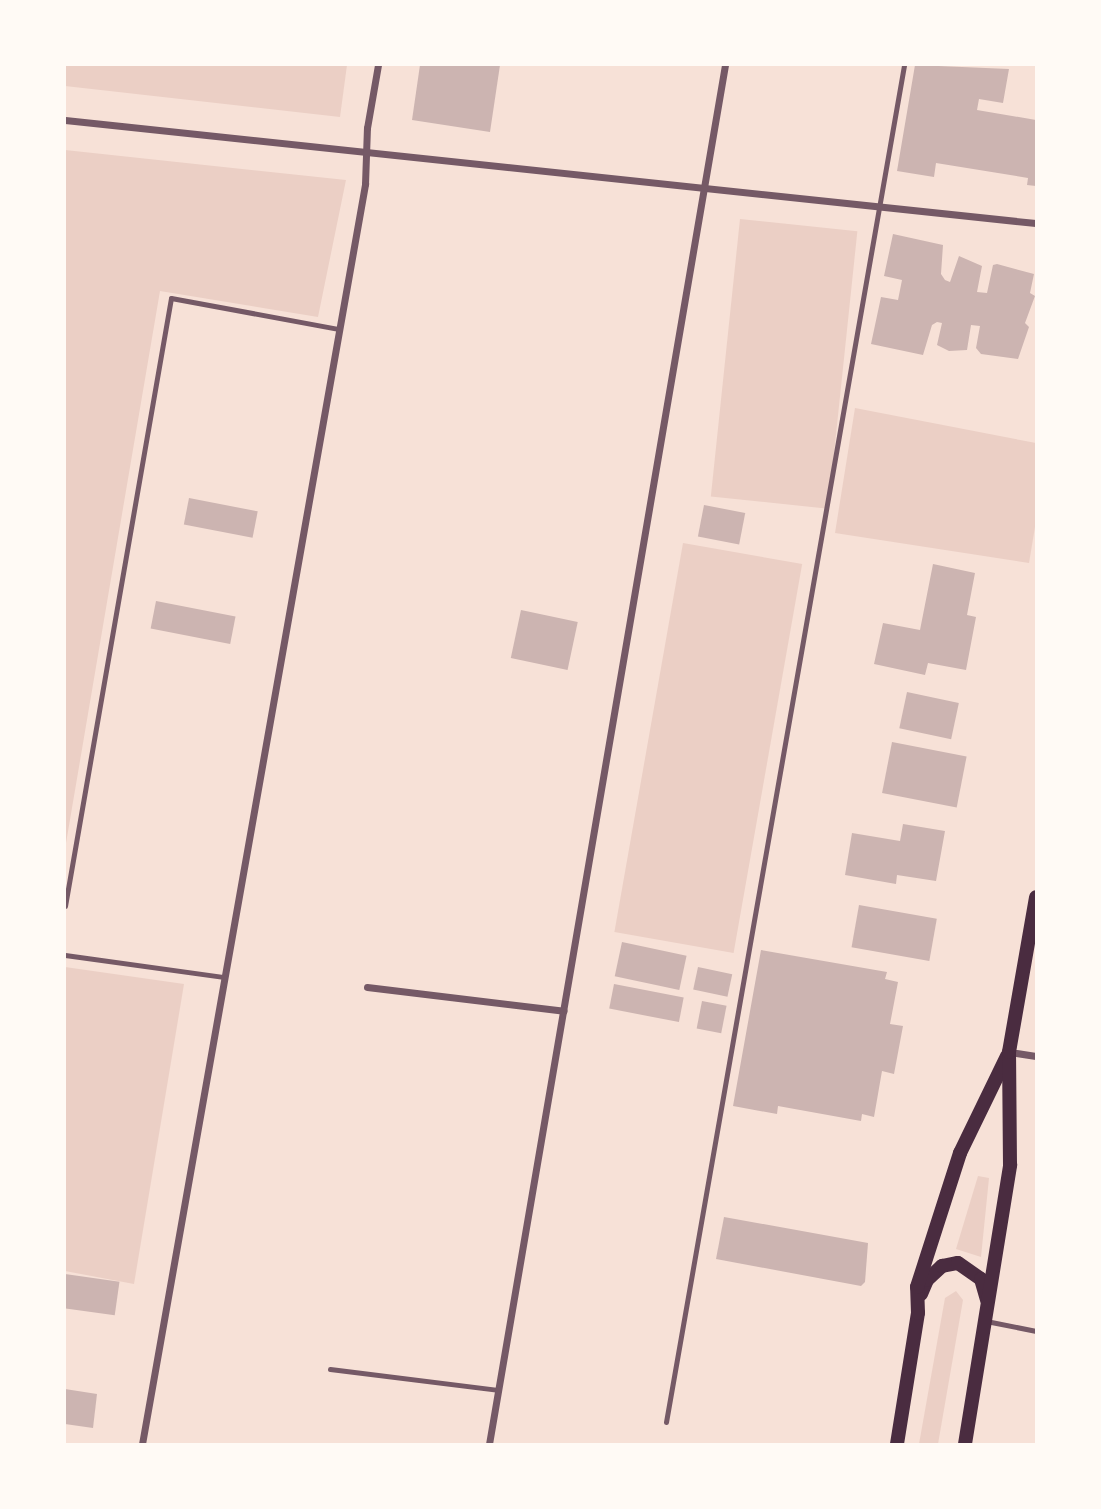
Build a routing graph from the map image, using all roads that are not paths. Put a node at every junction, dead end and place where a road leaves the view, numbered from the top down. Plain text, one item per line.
1 (378, 65) edge
2 (725, 65) edge
3 (904, 65) edge
4 (65, 120) edge
5 (366, 153) junction
6 (705, 187) junction
7 (879, 206) junction
8 (1036, 223) edge
9 (339, 329) junction
10 (1036, 897) edge
11 (65, 906) edge
12 (65, 955) edge
13 (224, 977) junction
14 (367, 988) dead end
15 (565, 1011) junction
16 (1009, 1052) junction
17 (1036, 1056) edge
18 (988, 1304) junction
19 (918, 1313) junction
20 (986, 1321) junction
21 (1036, 1331) edge
22 (330, 1369) dead end
23 (498, 1390) junction
24 (666, 1422) dead end
25 (142, 1444) edge
26 (489, 1444) edge
27 (897, 1444) edge
28 (965, 1444) edge

1 - 5 street
2 - 6 street
3 - 7 lane
4 - 5 street
5 - 6 street
5 - 9 street
6 - 7 street
6 - 15 street
7 - 8 street
7 - 24 lane
9 - 11 lane
9 - 13 street
10 - 16 main road
12 - 13 lane
13 - 25 street
14 - 15 street
15 - 23 street
16 - 17 street
16 - 18 main road
16 - 19 main road
18 - 19 main road
18 - 20 main road
19 - 27 main road
20 - 21 lane
20 - 28 main road
22 - 23 lane
23 - 26 street

